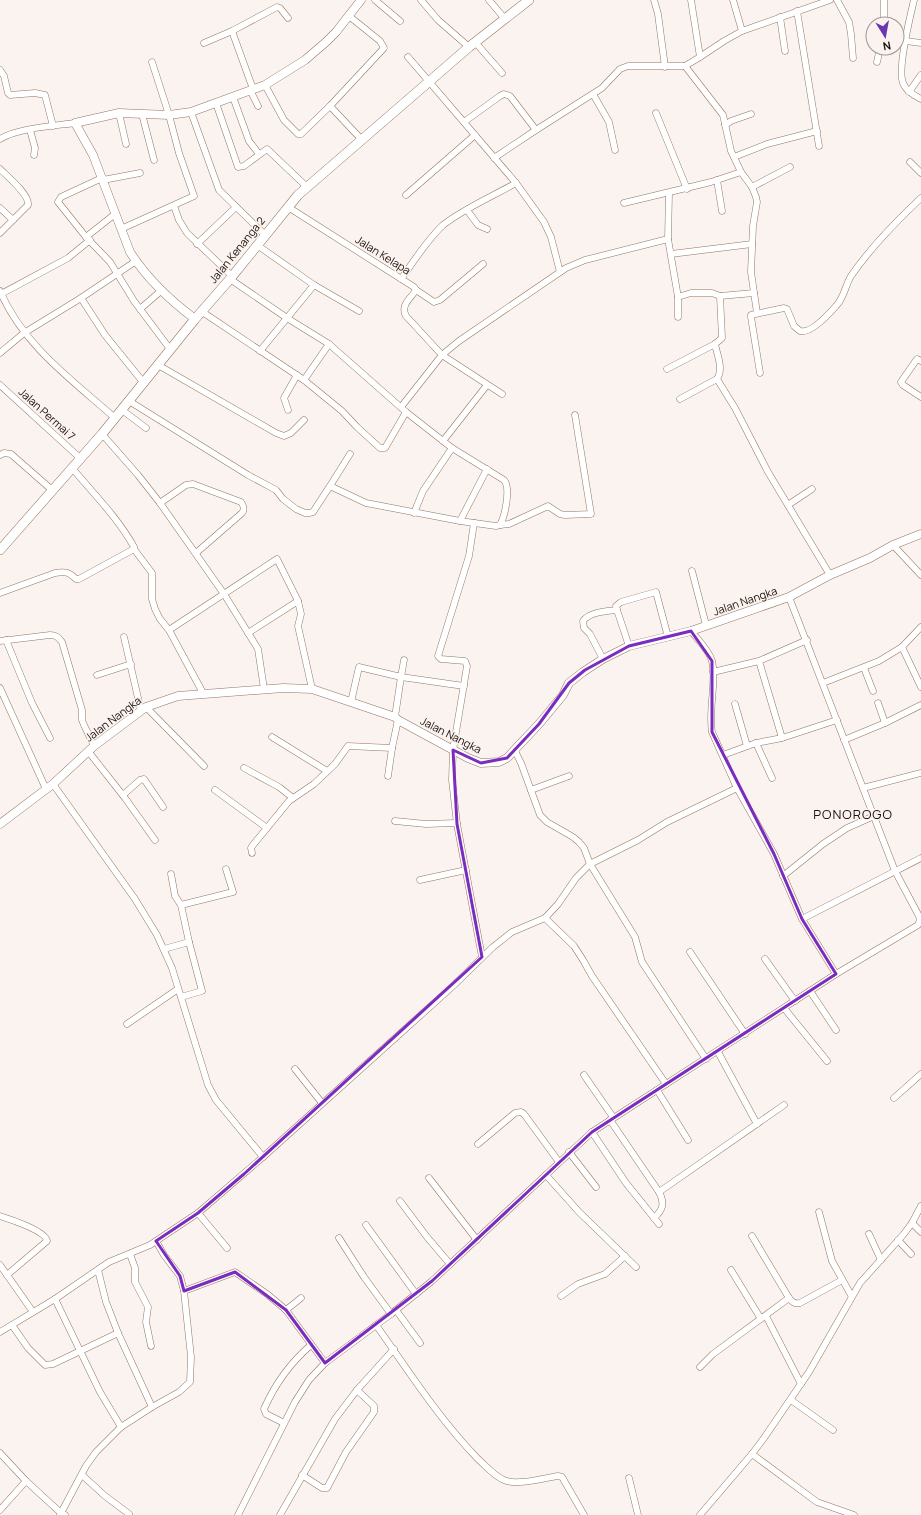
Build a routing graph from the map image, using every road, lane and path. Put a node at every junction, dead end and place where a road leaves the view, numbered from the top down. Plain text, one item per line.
1 (361, 0) edge
2 (375, 0) edge
3 (420, 0) edge
4 (489, 0) edge
5 (529, 0) edge
6 (654, 0) edge
7 (691, 0) edge
8 (733, 0) edge
9 (830, 0) edge
10 (837, 0) edge
11 (884, 0) edge
12 (914, 0) edge
13 (797, 10) junction
14 (349, 16) junction
15 (884, 16) edge
16 (780, 17) junction
17 (288, 18) dead end
18 (505, 19) junction
19 (400, 21) dead end
20 (232, 31) junction
21 (742, 31) junction
22 (906, 41) junction
23 (204, 43) dead end
24 (921, 43) edge
25 (472, 45) junction
26 (785, 51) dead end
27 (878, 56) edge
28 (408, 57) dead end
29 (700, 57) junction
30 (853, 58) dead end
31 (152, 62) dead end
32 (877, 62) dead end
33 (685, 66) junction
34 (665, 67) junction
35 (0, 70) edge
36 (502, 73) dead end
37 (921, 75) edge
38 (430, 82) junction
39 (265, 84) junction
40 (251, 90) junction
41 (909, 92) junction
42 (593, 94) junction
43 (233, 97) junction
44 (921, 99) edge
45 (216, 103) junction
46 (258, 106) dead end
47 (330, 106) junction
48 (191, 112) junction
49 (119, 113) junction
50 (656, 113) dead end
51 (142, 114) junction
52 (751, 114) dead end
53 (169, 115) junction
54 (464, 122) junction
55 (75, 123) junction
56 (725, 125) junction
57 (53, 126) junction
58 (30, 130) junction
59 (536, 130) junction
60 (817, 131) junction
61 (475, 135) junction
62 (0, 139) edge
63 (362, 140) junction
64 (126, 144) dead end
65 (819, 146) dead end
66 (615, 150) dead end
67 (259, 154) junction
68 (34, 155) dead end
69 (734, 157) junction
70 (494, 158) junction
71 (154, 160) dead end
72 (910, 162) dead end
73 (790, 167) dead end
74 (0, 169) edge
75 (741, 172) junction
76 (140, 173) dead end
77 (921, 173) edge
78 (102, 179) junction
79 (717, 180) junction
80 (516, 183) junction
81 (307, 187) junction
82 (752, 187) junction
83 (687, 189) junction
84 (669, 193) junction
85 (406, 195) dead end
86 (921, 198) edge
87 (624, 203) dead end
88 (174, 206) junction
89 (236, 207) junction
90 (288, 207) junction
91 (0, 208) edge
92 (467, 210) junction
93 (722, 211) dead end
94 (115, 214) junction
95 (13, 220) junction
96 (121, 229) junction
97 (487, 229) dead end
98 (0, 232) edge
99 (265, 235) junction
100 (88, 239) junction
101 (668, 239) junction
102 (197, 244) junction
103 (752, 244) junction
104 (257, 245) junction
105 (671, 254) junction
106 (136, 261) junction
107 (483, 264) dead end
108 (560, 272) junction
109 (118, 274) junction
110 (231, 278) junction
111 (401, 279) junction
112 (314, 284) junction
113 (162, 290) junction
114 (416, 290) junction
115 (0, 292) edge
116 (754, 293) junction
117 (720, 296) junction
118 (678, 297) junction
119 (81, 298) junction
120 (140, 309) junction
121 (201, 311) junction
122 (359, 311) dead end
123 (757, 313) junction
124 (678, 317) dead end
125 (287, 318) junction
126 (194, 319) junction
127 (24, 333) junction
128 (329, 344) junction
129 (715, 344) junction
130 (170, 349) junction
131 (260, 351) junction
132 (0, 353) edge
133 (442, 355) junction
134 (921, 361) edge
135 (158, 365) junction
136 (667, 369) dead end
137 (760, 373) dead end
138 (297, 375) junction
139 (717, 379) junction
140 (304, 380) junction
141 (143, 382) junction
142 (0, 385) edge
143 (487, 385) junction
144 (502, 394) dead end
145 (921, 397) edge
146 (680, 399) dead end
147 (129, 401) junction
148 (401, 407) junction
149 (122, 410) junction
150 (288, 410) dead end
151 (406, 412) junction
152 (575, 415) dead end
153 (115, 418) junction
154 (304, 420) dead end
155 (146, 428) dead end
156 (102, 434) junction
157 (443, 441) junction
158 (452, 448) junction
159 (1, 452) edge
160 (350, 454) dead end
161 (80, 458) junction
162 (72, 468) junction
163 (487, 469) junction
164 (330, 486) junction
165 (812, 489) dead end
166 (52, 490) junction
167 (160, 502) junction
168 (788, 505) junction
169 (414, 513) junction
170 (460, 521) junction
171 (474, 523) junction
172 (500, 525) junction
173 (921, 534) edge
174 (893, 545) junction
175 (0, 550) edge
176 (134, 550) junction
177 (196, 553) junction
178 (692, 571) dead end
179 (830, 575) junction
180 (921, 575) edge
181 (0, 593) edge
182 (224, 594) junction
183 (789, 597) junction
184 (298, 601) junction
185 (617, 610) junction
186 (706, 625) junction
187 (921, 627) edge
188 (170, 630) junction
189 (691, 630) junction
190 (248, 633) junction
191 (124, 637) dead end
192 (668, 637) junction
193 (806, 640) junction
194 (3, 641) edge
195 (629, 646) junction
196 (902, 646) junction
197 (603, 659) junction
198 (404, 660) dead end
199 (758, 661) junction
200 (131, 664) junction
201 (864, 668) junction
202 (713, 672) junction
203 (97, 675) dead end
204 (401, 677) junction
205 (823, 683) junction
206 (464, 686) junction
207 (921, 687) edge
208 (0, 688) edge
209 (264, 689) junction
210 (312, 689) junction
211 (873, 692) dead end
212 (203, 693) junction
213 (351, 702) junction
214 (878, 703) dead end
215 (735, 704) dead end
216 (921, 705) edge
217 (143, 709) junction
218 (397, 719) junction
219 (837, 720) junction
220 (885, 723) junction
221 (272, 737) dead end
222 (50, 738) dead end
223 (782, 738) junction
224 (844, 740) junction
225 (756, 743) junction
226 (747, 746) junction
227 (392, 748) junction
228 (91, 749) junction
229 (453, 750) junction
230 (515, 751) junction
231 (723, 755) junction
232 (204, 766) dead end
233 (244, 768) dead end
234 (328, 771) junction
235 (921, 773) edge
236 (388, 776) dead end
237 (569, 776) dead end
238 (772, 778) dead end
239 (49, 786) junction
240 (737, 788) junction
241 (864, 788) junction
242 (215, 790) dead end
243 (531, 790) junction
244 (123, 795) junction
245 (294, 798) junction
246 (163, 807) dead end
247 (874, 816) junction
248 (395, 821) dead end
249 (457, 823) junction
250 (0, 824) edge
251 (267, 828) junction
252 (155, 840) dead end
253 (252, 853) dead end
254 (921, 858) edge
255 (590, 864) junction
256 (226, 869) dead end
257 (466, 870) junction
258 (895, 871) junction
259 (171, 874) dead end
260 (783, 876) junction
261 (420, 880) dead end
262 (181, 904) junction
263 (545, 918) junction
264 (802, 919) junction
265 (189, 942) junction
266 (164, 949) junction
267 (690, 952) dead end
268 (482, 957) junction
269 (765, 959) dead end
270 (836, 974) junction
271 (178, 989) junction
272 (810, 991) junction
273 (181, 998) junction
274 (795, 1001) junction
275 (784, 1008) junction
276 (126, 1024) dead end
277 (836, 1030) dead end
278 (745, 1034) junction
279 (718, 1052) junction
280 (706, 1059) junction
281 (827, 1061) dead end
282 (295, 1069) dead end
283 (921, 1074) edge
284 (584, 1075) dead end
285 (666, 1084) junction
286 (657, 1090) junction
287 (894, 1098) dead end
288 (322, 1103) junction
289 (784, 1105) dead end
290 (612, 1119) junction
291 (757, 1124) junction
292 (592, 1132) junction
293 (688, 1140) dead end
294 (478, 1144) dead end
295 (569, 1152) junction
296 (263, 1157) junction
297 (559, 1162) junction
298 (546, 1176) junction
299 (429, 1178) dead end
300 (596, 1188) dead end
301 (659, 1192) junction
302 (400, 1201) dead end
303 (921, 1206) edge
304 (819, 1212) dead end
305 (198, 1214) junction
306 (0, 1216) edge
307 (654, 1218) junction
308 (912, 1223) junction
309 (659, 1224) dead end
310 (366, 1225) dead end
311 (921, 1232) edge
312 (869, 1234) dead end
313 (752, 1236) dead end
314 (339, 1238) dead end
315 (477, 1240) junction
316 (898, 1240) junction
317 (156, 1241) junction
318 (227, 1248) dead end
319 (130, 1254) junction
320 (911, 1254) dead end
321 (625, 1256) junction
322 (881, 1260) junction
323 (450, 1264) junction
324 (0, 1265) edge
325 (636, 1267) dead end
326 (98, 1270) junction
327 (731, 1270) dead end
328 (7, 1275) junction
329 (842, 1280) junction
330 (184, 1291) junction
331 (416, 1294) junction
332 (852, 1295) junction
333 (561, 1296) dead end
334 (302, 1298) dead end
335 (788, 1298) junction
336 (55, 1299) junction
337 (286, 1310) junction
338 (396, 1310) junction
339 (33, 1312) junction
340 (391, 1314) junction
341 (763, 1318) junction
342 (12, 1325) junction
343 (376, 1325) junction
344 (0, 1332) edge
345 (118, 1332) junction
346 (420, 1343) dead end
347 (311, 1345) junction
348 (151, 1346) dead end
349 (394, 1349) junction
350 (80, 1350) junction
351 (325, 1363) junction
352 (700, 1367) dead end
353 (801, 1384) junction
354 (357, 1390) junction
355 (790, 1400) junction
356 (152, 1407) junction
357 (284, 1423) junction
358 (121, 1427) junction
359 (833, 1430) dead end
360 (0, 1453) edge
361 (752, 1454) junction
362 (82, 1475) junction
363 (302, 1476) junction
364 (629, 1478) dead end
365 (26, 1481) junction
366 (0, 1510) edge
367 (62, 1514) edge
368 (129, 1514) dead end
369 (238, 1515) edge
370 (280, 1515) edge
371 (584, 1515) edge
372 (638, 1515) edge
373 (700, 1515) edge
374 (854, 1515) edge

1 - 14 street
2 - 19 street
3 - 25 street
4 - 18 street
5 - 18 main road, Jalan Kenanga 2
6 - 34 street
7 - 29 street
8 - 21 street
9 - 13 street
10 - 30 street
11 - 15 street
12 - 22 street
13 - 16 street
13 - 60 street
14 - 39 street
14 - 47 street
16 - 21 street
16 - 26 street
17 - 20 street
18 - 25 main road, Jalan Kenanga 2
20 - 23 street
20 - 40 street
21 - 29 street
22 - 24 street
22 - 41 street
25 - 36 street
25 - 38 main road, Jalan Kenanga 2
27 - 32 street
28 - 38 street
29 - 33 street
31 - 53 street
33 - 34 street
33 - 56 street
34 - 42 street
35 - 57 street
37 - 41 street
38 - 54 street
38 - 63 main road, Jalan Kenanga 2
39 - 40 street
39 - 47 street
40 - 43 street
40 - 46 street
41 - 44 street
42 - 59 street
42 - 66 street
43 - 45 street
43 - 67 street
45 - 48 street
45 - 67 street
47 - 63 street
48 - 53 street
48 - 89 street
49 - 51 street
49 - 55 street
49 - 64 street
50 - 83 street
51 - 53 street
51 - 71 street
52 - 56 street
53 - 88 street
54 - 59 street
54 - 61 street
55 - 57 street
55 - 78 street
56 - 69 street
57 - 58 street
58 - 62 street
58 - 68 street
59 - 70 street
60 - 65 street
60 - 69 street
61 - 70 street
61 - 85 street
63 - 81 main road, Jalan Kenanga 2
67 - 81 street
69 - 75 street
70 - 80 street
72 - 77 street
73 - 82 street
74 - 95 street
75 - 79 street
75 - 82 street
76 - 78 street
78 - 94 street
78 - 100 street
79 - 83 street
79 - 93 street
80 - 92 street
80 - 108 street
81 - 90 main road, Jalan Kenanga 2
82 - 103 street
83 - 84 street
84 - 87 street
84 - 101 street
86 - 123 street
88 - 96 street
88 - 102 street
89 - 99 street
89 - 102 street
90 - 99 main road, Jalan Kenanga 2
90 - 111 street, Jalan Kelapa
91 - 95 street
92 - 97 street
92 - 111 street
94 - 96 street
94 - 100 street
95 - 98 street
96 - 106 street
99 - 104 main road, Jalan Kenanga 2
100 - 109 street
100 - 115 street
101 - 105 street
101 - 108 street
102 - 110 street
103 - 105 street
103 - 116 street
104 - 110 main road, Jalan Kenanga 2
104 - 112 street
105 - 118 street
106 - 109 street
106 - 113 street
107 - 114 street
108 - 133 street
109 - 119 street
109 - 120 street
110 - 121 main road, Jalan Kenanga 2
110 - 125 street
111 - 114 street, Jalan Kelapa
112 - 122 street
112 - 125 street
113 - 120 street
113 - 126 street
114 - 133 street, Jalan Kelapa
115 - 127 street
116 - 117 street
116 - 123 street
117 - 118 street
117 - 129 street
118 - 124 street
119 - 127 street
119 - 141 street
120 - 130 street
121 - 126 main road, Jalan Kenanga 2
121 - 131 street
123 - 137 street
125 - 128 street
125 - 131 street
126 - 130 main road, Jalan Kenanga 2
127 - 132 street
127 - 153 street
128 - 140 street
128 - 148 street
129 - 136 street
129 - 139 street
130 - 135 main road, Jalan Kenanga 2
131 - 138 street
133 - 143 street
133 - 148 street
134 - 145 street
135 - 141 main road, Jalan Kenanga 2
135 - 154 street
138 - 140 street
138 - 150 street
139 - 146 street
139 - 168 street
140 - 151 street
141 - 147 main road, Jalan Kenanga 2
142 - 161 street, Jalan Permai 7
143 - 144 street
143 - 157 street
147 - 149 main road, Jalan Kenanga 2
147 - 164 street
148 - 151 street
149 - 153 main road, Jalan Kenanga 2
149 - 155 street
151 - 157 street
152 - 172 street
153 - 156 main road, Jalan Kenanga 2
156 - 161 main road, Jalan Kenanga 2
156 - 167 street
157 - 158 street
158 - 163 street
158 - 169 street
159 - 166 street
160 - 164 street
161 - 162 main road, Jalan Kenanga 2
162 - 166 main road, Jalan Kenanga 2
162 - 176 street
163 - 170 street
163 - 172 street
164 - 169 street
165 - 168 street
166 - 175 main road, Jalan Kenanga 2
167 - 177 street
167 - 177 street
168 - 179 street
169 - 170 street
170 - 171 street
171 - 172 street
171 - 206 street
173 - 174 street, Jalan Nangka
174 - 179 street, Jalan Nangka
174 - 180 street
176 - 181 street
176 - 188 street
177 - 182 street
178 - 186 street
179 - 183 street, Jalan Nangka
182 - 184 street
182 - 188 street
182 - 190 street
183 - 186 street, Jalan Nangka
183 - 193 street
184 - 190 street
184 - 210 street
185 - 192 street
185 - 195 street
185 - 197 street
186 - 189 street, Jalan Nangka
187 - 196 street
188 - 212 street
189 - 192 street, Jalan Nangka
189 - 202 street
190 - 209 street
191 - 200 street
192 - 195 street, Jalan Nangka
193 - 199 street
193 - 205 street
194 - 222 street
194 - 228 street
195 - 197 street, Jalan Nangka
196 - 201 street
196 - 207 street
197 - 230 street, Jalan Nangka
198 - 204 street
199 - 202 street
199 - 223 street
200 - 203 street
200 - 217 street
201 - 205 street
201 - 211 street
202 - 231 street
204 - 206 street
204 - 213 street
204 - 218 street
205 - 219 street
206 - 229 street
208 - 239 street
209 - 210 street, Jalan Nangka
209 - 212 street, Jalan Nangka
210 - 213 street, Jalan Nangka
212 - 217 street, Jalan Nangka
213 - 218 street, Jalan Nangka
214 - 220 street
215 - 226 street
216 - 220 street
217 - 228 street, Jalan Nangka
217 - 232 street
218 - 227 street
218 - 229 street, Jalan Nangka
219 - 223 street
219 - 224 street
220 - 224 street
221 - 234 street
223 - 225 street
224 - 241 street
225 - 226 street
225 - 238 street
226 - 231 street
227 - 234 street
227 - 236 street
228 - 239 street, Jalan Nangka
228 - 244 street
229 - 230 street, Jalan Nangka
229 - 249 street
230 - 243 street
231 - 240 street
233 - 245 street
234 - 245 street
235 - 241 street
237 - 243 street
239 - 250 street, Jalan Nangka
239 - 266 street
240 - 255 street
240 - 260 street
241 - 247 street
242 - 251 street
243 - 255 street
244 - 246 street
244 - 252 street
245 - 251 street
247 - 258 street
247 - 260 street
248 - 249 street
249 - 257 street
251 - 253 street
254 - 258 street
255 - 263 street
255 - 280 street
256 - 262 street
257 - 261 street
257 - 268 street
258 - 264 street
258 - 270 street
259 - 262 street
260 - 264 street
262 - 265 street
263 - 268 street
263 - 285 street
264 - 270 street
265 - 266 street
265 - 273 street
266 - 271 street
267 - 278 street
268 - 288 street
269 - 274 street
270 - 272 street
271 - 273 street
271 - 276 street
272 - 274 street
272 - 277 street
273 - 296 street
274 - 275 street
275 - 278 street
275 - 281 street
278 - 279 street
279 - 280 street
279 - 291 street
280 - 285 street
282 - 288 street
283 - 287 street
284 - 290 street
285 - 286 street
286 - 290 street
286 - 293 street
288 - 296 street
289 - 291 street
290 - 292 street
290 - 301 street
291 - 301 street
292 - 295 street
292 - 307 street
294 - 297 street
295 - 297 street
295 - 300 street
296 - 305 street
297 - 298 street
298 - 315 street
298 - 321 street
299 - 315 street
301 - 307 street
302 - 323 street
303 - 308 street
304 - 329 street
305 - 317 street
305 - 318 street
306 - 328 street
307 - 309 street
308 - 311 street
308 - 316 street
310 - 331 street
312 - 322 street
313 - 335 street
314 - 340 street
315 - 323 street
316 - 320 street
316 - 322 street
317 - 319 street
317 - 330 street
319 - 326 street
319 - 348 street
321 - 325 street
321 - 333 street
322 - 332 street
323 - 331 street
324 - 328 street
326 - 336 street
326 - 345 street
327 - 341 street
328 - 339 street
329 - 332 street
329 - 335 street
330 - 337 street
330 - 356 street
331 - 338 street
332 - 353 street
334 - 337 street
335 - 341 street
336 - 339 street
336 - 350 street
337 - 347 street
338 - 340 street
338 - 346 street
339 - 342 street
340 - 343 street
341 - 352 street
341 - 353 street
342 - 344 street
342 - 350 street
343 - 349 street
343 - 351 street
345 - 350 street
345 - 356 street
347 - 351 street
347 - 357 street
349 - 354 street
349 - 371 street
350 - 358 street
351 - 357 street
353 - 355 street
354 - 363 street
354 - 363 street
355 - 359 street
355 - 361 street
356 - 358 street
357 - 369 street
358 - 362 street
360 - 365 street
361 - 373 street
361 - 374 street
362 - 367 street
362 - 368 street
363 - 370 street
364 - 372 street
365 - 366 street
365 - 367 street

